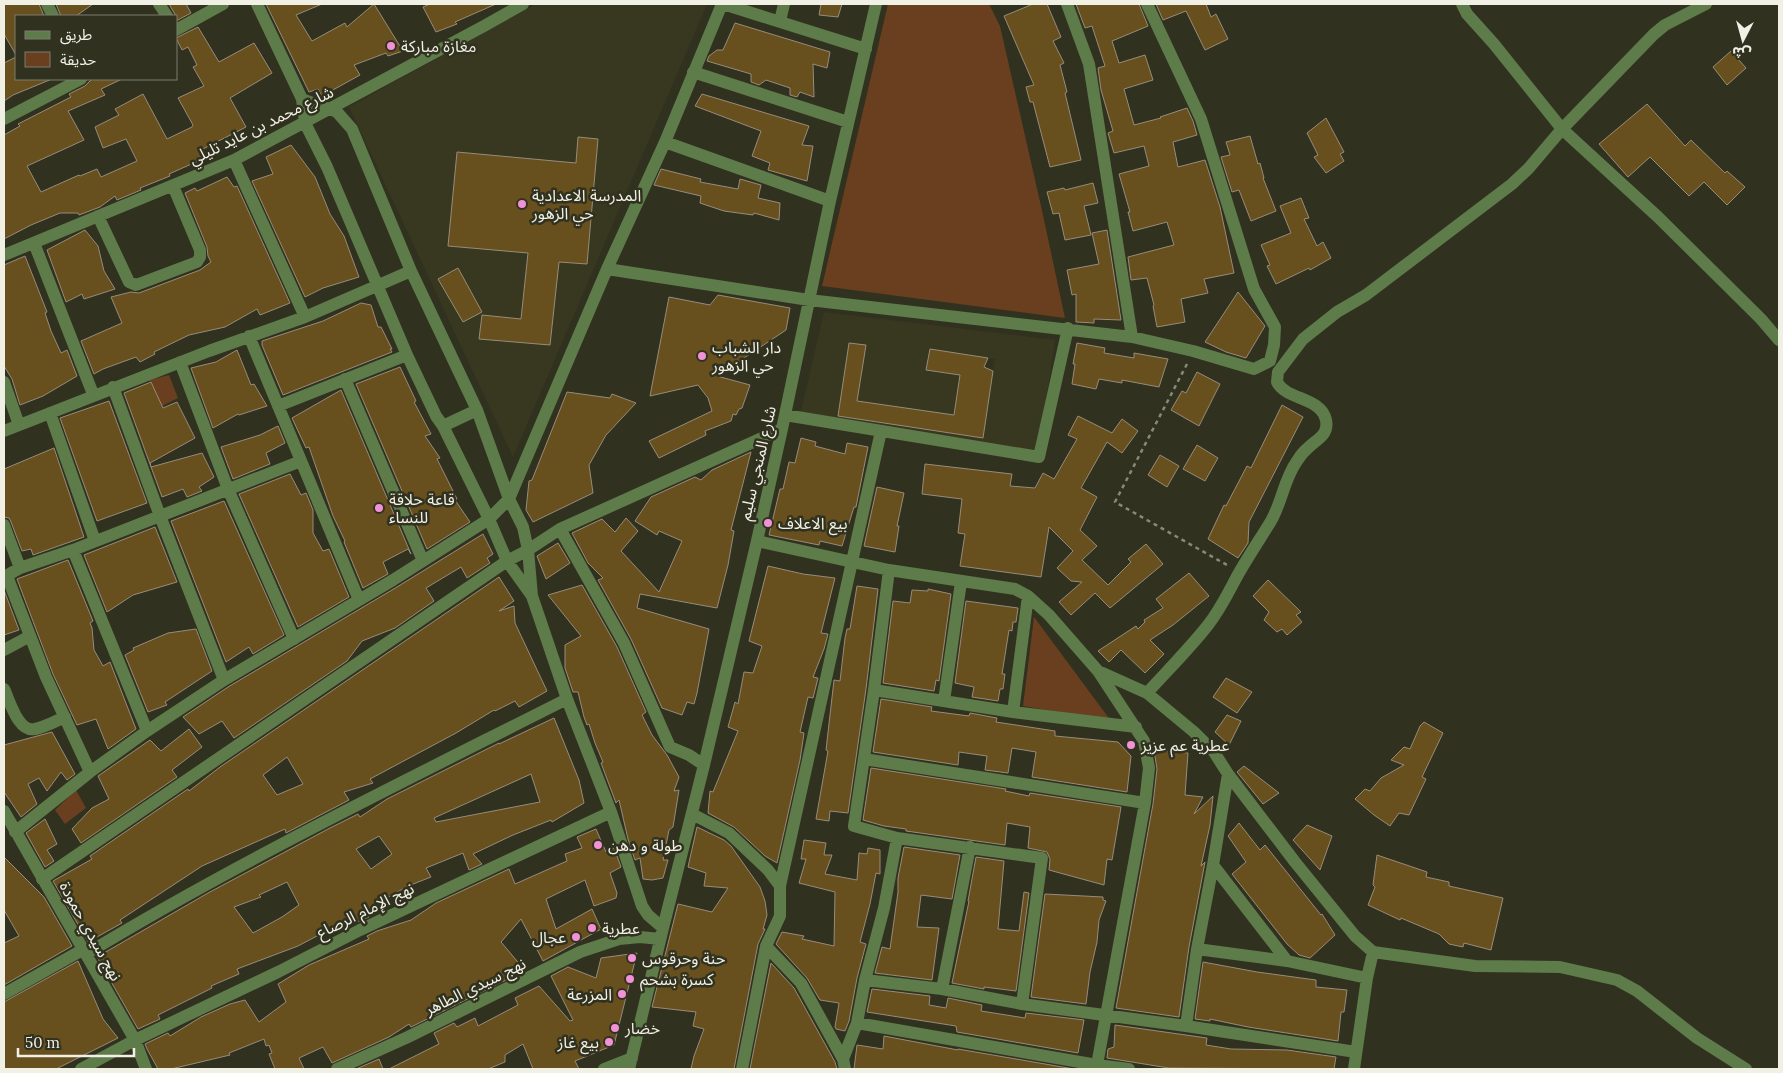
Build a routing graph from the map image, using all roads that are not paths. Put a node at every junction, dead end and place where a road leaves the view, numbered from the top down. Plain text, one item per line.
1 (159, 4) edge
2 (223, 4) edge
3 (257, 4) edge
4 (523, 4) edge
5 (722, 4) edge
6 (784, 4) edge
7 (876, 4) edge
8 (1067, 4) edge
9 (1147, 4) edge
10 (1462, 4) edge
11 (1706, 4) edge
12 (165, 15) edge
13 (780, 21) junction
14 (178, 29) edge
15 (866, 48) junction
16 (694, 72) junction
17 (78, 80) edge
18 (302, 99) junction
19 (331, 109) junction
20 (4, 119) edge
21 (848, 122) junction
22 (304, 123) junction
23 (1562, 129) junction
24 (665, 142) junction
25 (234, 160) junction
26 (173, 186) junction
27 (830, 201) junction
28 (98, 216) junction
29 (34, 243) junction
30 (4, 255) edge
31 (606, 269) junction
32 (412, 270) junction
33 (379, 286) junction
34 (809, 300) junction
35 (305, 317) junction
36 (1068, 328) junction
37 (249, 336) junction
38 (1132, 337) junction
39 (1779, 340) edge
40 (407, 355) junction
41 (180, 362) junction
42 (345, 379) junction
43 (4, 382) edge
44 (113, 387) junction
45 (93, 394) junction
46 (278, 406) junction
47 (477, 410) junction
48 (50, 413) junction
49 (785, 415) junction
50 (19, 425) junction
51 (443, 426) junction
52 (782, 429) junction
53 (4, 431) edge
54 (880, 431) junction
55 (301, 461) junction
56 (228, 489) junction
57 (509, 499) junction
58 (160, 516) junction
59 (489, 519) junction
60 (4, 525) edge
61 (560, 529) junction
62 (94, 541) junction
63 (757, 541) junction
64 (73, 550) junction
65 (528, 550) junction
66 (423, 560) junction
67 (507, 561) junction
68 (851, 562) junction
69 (20, 568) junction
70 (888, 570) junction
71 (5, 576) edge
72 (961, 582) junction
73 (532, 596) junction
74 (1028, 596) junction
75 (360, 600) junction
76 (30, 636) junction
77 (294, 639) junction
78 (4, 650) edge
79 (1098, 671) junction
80 (224, 680) junction
81 (4, 689) edge
82 (874, 690) junction
83 (1148, 693) junction
84 (567, 699) junction
85 (944, 701) junction
86 (1013, 712) junction
87 (65, 717) junction
88 (1136, 727) junction
89 (147, 731) junction
90 (864, 759) junction
91 (704, 765) junction
92 (90, 772) junction
93 (1228, 774) junction
94 (1145, 803) junction
95 (611, 812) junction
96 (692, 814) junction
97 (8, 823) edge
98 (897, 838) junction
99 (970, 847) junction
100 (1213, 865) junction
101 (42, 879) junction
102 (780, 886) junction
103 (661, 934) junction
104 (766, 946) junction
105 (1197, 949) junction
106 (85, 952) junction
107 (1373, 952) junction
108 (1287, 961) junction
109 (1367, 978) junction
110 (865, 980) junction
111 (942, 988) junction
112 (4, 994) edge
113 (1022, 1004) junction
114 (1105, 1015) junction
115 (857, 1023) junction
116 (1186, 1026) junction
117 (135, 1040) junction
118 (1356, 1052) junction
119 (631, 1064) edge
120 (844, 1064) edge
121 (1097, 1065) junction
122 (97, 1066) edge
123 (81, 1069) edge
124 (146, 1069) edge
125 (337, 1069) edge
126 (604, 1069) edge
127 (742, 1069) edge
128 (1129, 1069) edge
129 (1354, 1069) edge
130 (1746, 1069) edge

1 - 12 street
2 - 14 street
3 - 18 street
4 - 19 street, شارع محمد بن عايد تليلي
5 - 13 street
5 - 16 street
6 - 13 street
7 - 15 street, شارع المنجي سليم
8 - 38 street
9 - 38 street
10 - 23 street
11 - 23 street
13 - 15 street
15 - 21 street, شارع المنجي سليم
16 - 21 street
16 - 24 street
17 - 20 street
18 - 19 street
18 - 22 street
19 - 22 street, شارع محمد بن عايد تليلي
19 - 32 street
21 - 27 street, شارع المنجي سليم
22 - 25 street, شارع محمد بن عايد تليلي
22 - 33 street
23 - 39 street
23 - 83 street
24 - 27 street
24 - 31 street
25 - 26 street, شارع محمد بن عايد تليلي
25 - 35 street
26 - 28 street, شارع محمد بن عايد تليلي
26 - 28 street
27 - 34 street, شارع المنجي سليم
28 - 29 street, شارع محمد بن عايد تليلي
29 - 30 street, شارع محمد بن عايد تليلي
29 - 45 street
31 - 34 street
31 - 57 street
32 - 33 street
32 - 47 street
33 - 35 street
33 - 40 street
34 - 36 street
34 - 49 street, شارع المنجي سليم
35 - 37 street
36 - 38 street
36 - 54 street
37 - 41 street
37 - 46 street
40 - 42 street
40 - 51 street
41 - 44 street
41 - 56 street
42 - 46 street
42 - 66 street
43 - 50 street
44 - 45 street
44 - 58 street
45 - 48 street
46 - 55 street
47 - 51 street
47 - 57 street
48 - 50 street
48 - 62 street
49 - 52 street, شارع المنجي سليم
49 - 54 street
50 - 53 street
51 - 59 street
52 - 61 street
52 - 63 street, شارع المنجي سليم
54 - 68 street
55 - 56 street
55 - 75 street
56 - 58 street
56 - 77 street
57 - 59 street
57 - 65 street
58 - 62 street
58 - 80 street
59 - 66 street
59 - 67 street
60 - 69 street
61 - 65 street
61 - 91 street
62 - 64 street
63 - 68 street
63 - 91 street, شارع المنجي سليم
64 - 69 street
64 - 89 street
65 - 67 street
65 - 73 street
66 - 75 street
67 - 73 street
67 - 101 street
68 - 70 street
68 - 102 street
69 - 71 street
70 - 72 street
70 - 82 street
71 - 76 street
72 - 74 street
72 - 85 street
73 - 84 street
74 - 79 street
74 - 86 street
75 - 77 street
76 - 78 street
76 - 87 street
77 - 80 street
79 - 83 street
79 - 88 street
80 - 89 street
81 - 87 street
82 - 85 street
82 - 90 street
83 - 93 street
84 - 95 street
84 - 106 street
85 - 86 street
86 - 88 street
87 - 92 street
88 - 94 street
89 - 92 street
90 - 94 street
90 - 98 street
91 - 96 street, شارع المنجي سليم
92 - 97 street
93 - 100 street
93 - 107 street
94 - 114 street
95 - 103 street
95 - 117 street, نهج الإمام الرصاع
96 - 102 street
96 - 103 street, شارع المنجي سليم
97 - 101 street, نهج سيدي حمودة
98 - 99 street
98 - 110 street
99 - 111 street
99 - 113 street
100 - 105 street
100 - 108 street
101 - 106 street, نهج سيدي حمودة
102 - 104 street
103 - 119 street, شارع المنجي سليم
103 - 125 street, نهج سيدي الطاهر
104 - 120 street
104 - 127 street
105 - 108 street
105 - 116 street
106 - 112 street
106 - 117 street, نهج سيدي حمودة
107 - 109 street
107 - 130 street
108 - 109 street
109 - 118 street
110 - 111 street
110 - 115 street
111 - 113 street
113 - 114 street
114 - 116 street
114 - 121 street
115 - 120 street
115 - 121 street
116 - 118 street
117 - 122 street, نهج الإمام الرصاع
117 - 124 street, نهج سيدي حمودة
118 - 129 street
119 - 126 street
121 - 128 street
122 - 123 street, نهج الإمام الرصاع

